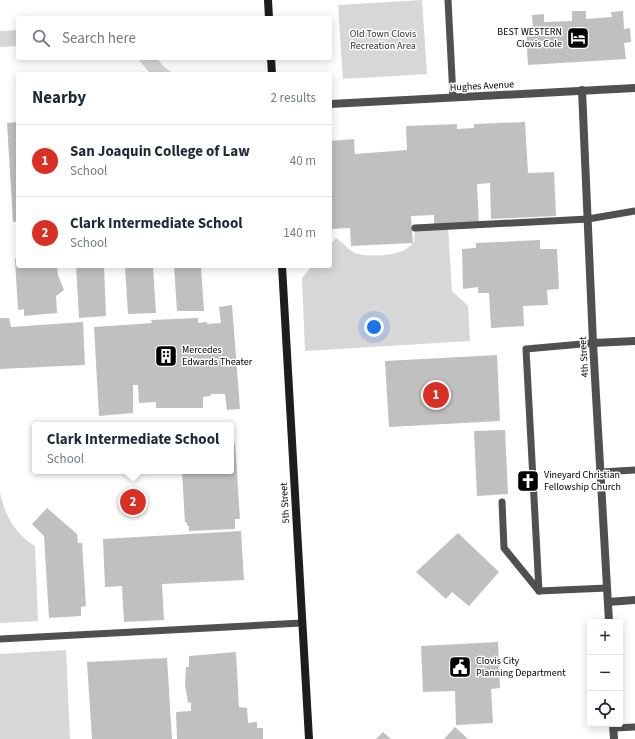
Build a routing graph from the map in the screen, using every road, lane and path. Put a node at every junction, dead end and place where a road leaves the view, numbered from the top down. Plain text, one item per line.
1 (268, 0) edge
2 (448, 0) edge
3 (269, 16) edge
4 (271, 60) edge
5 (272, 72) edge
6 (635, 88) edge
7 (582, 90) junction
8 (453, 97) junction
9 (332, 104) edge
10 (635, 211) edge
11 (588, 219) junction
12 (415, 228) dead end
13 (282, 268) edge
14 (635, 341) edge
15 (593, 343) junction
16 (635, 470) edge
17 (601, 472) junction
18 (502, 502) dead end
19 (607, 588) junction
20 (539, 591) junction
21 (635, 600) edge
22 (608, 602) junction
23 (609, 619) edge
24 (302, 623) junction
25 (0, 639) edge
26 (623, 726) edge
27 (613, 727) edge
28 (635, 727) edge
29 (309, 739) edge
30 (614, 739) edge

1 - 3 main road
2 - 8 lane
4 - 5 main road
6 - 7 street, Hughes Avenue
7 - 8 street, Hughes Avenue
7 - 11 street, 4th Street
8 - 9 street, Hughes Avenue
10 - 11 lane
11 - 12 lane
11 - 15 street, 4th Street
13 - 24 main road, 5th Street
14 - 15 street
15 - 17 street, 4th Street
15 - 20 lane
16 - 17 lane
17 - 19 street, 4th Street
18 - 20 lane
19 - 20 lane
19 - 22 street, 4th Street
21 - 22 street
22 - 23 street, 4th Street
24 - 25 lane
24 - 29 main road, 5th Street
26 - 28 lane
27 - 30 street

